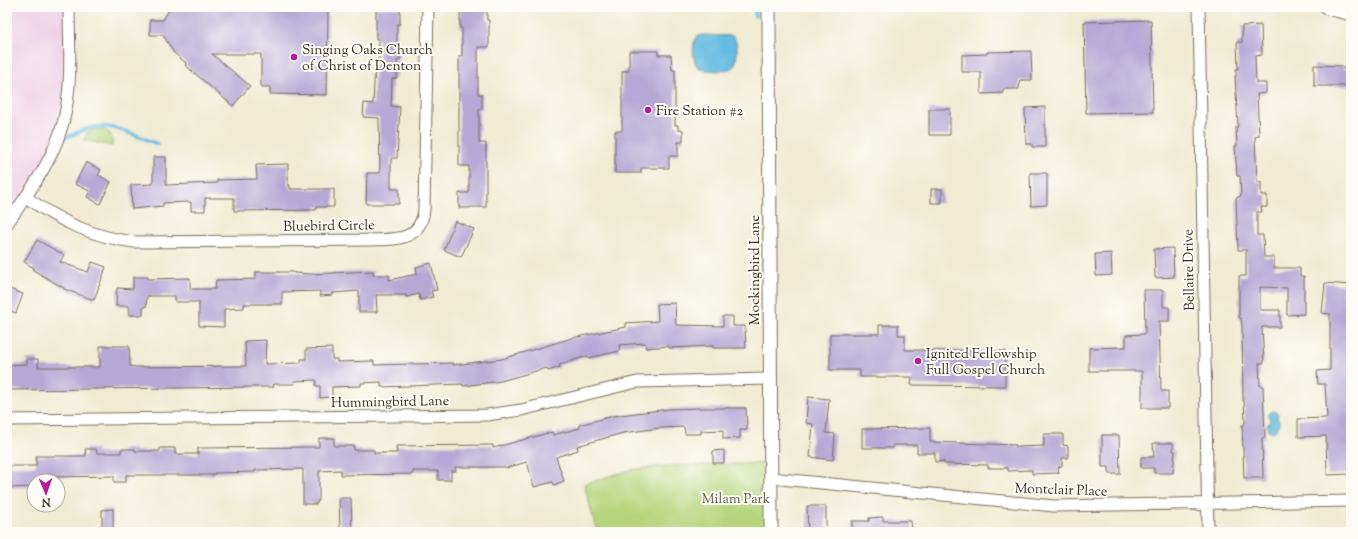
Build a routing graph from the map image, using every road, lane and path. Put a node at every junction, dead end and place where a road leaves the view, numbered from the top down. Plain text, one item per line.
1 (70, 7) edge
2 (428, 7) edge
3 (770, 7) edge
4 (1199, 7) edge
5 (1328, 7) edge
6 (1351, 13) edge
7 (26, 197) junction
8 (7, 224) edge
9 (770, 379) junction
10 (7, 420) edge
11 (771, 478) junction
12 (1351, 501) edge
13 (1207, 503) junction
14 (771, 532) edge
15 (1208, 532) edge

1 - 7 street
2 - 7 street, Bluebird Circle
3 - 9 street, Mockingbird Lane
4 - 13 street, Bellaire Drive
5 - 6 main road
7 - 8 street
9 - 10 street, Hummingbird Lane
9 - 11 street, Mockingbird Lane
11 - 13 street, Montclair Place
11 - 14 street, Mockingbird Lane
12 - 13 street, Montclair Place
13 - 15 street, Bellaire Drive

